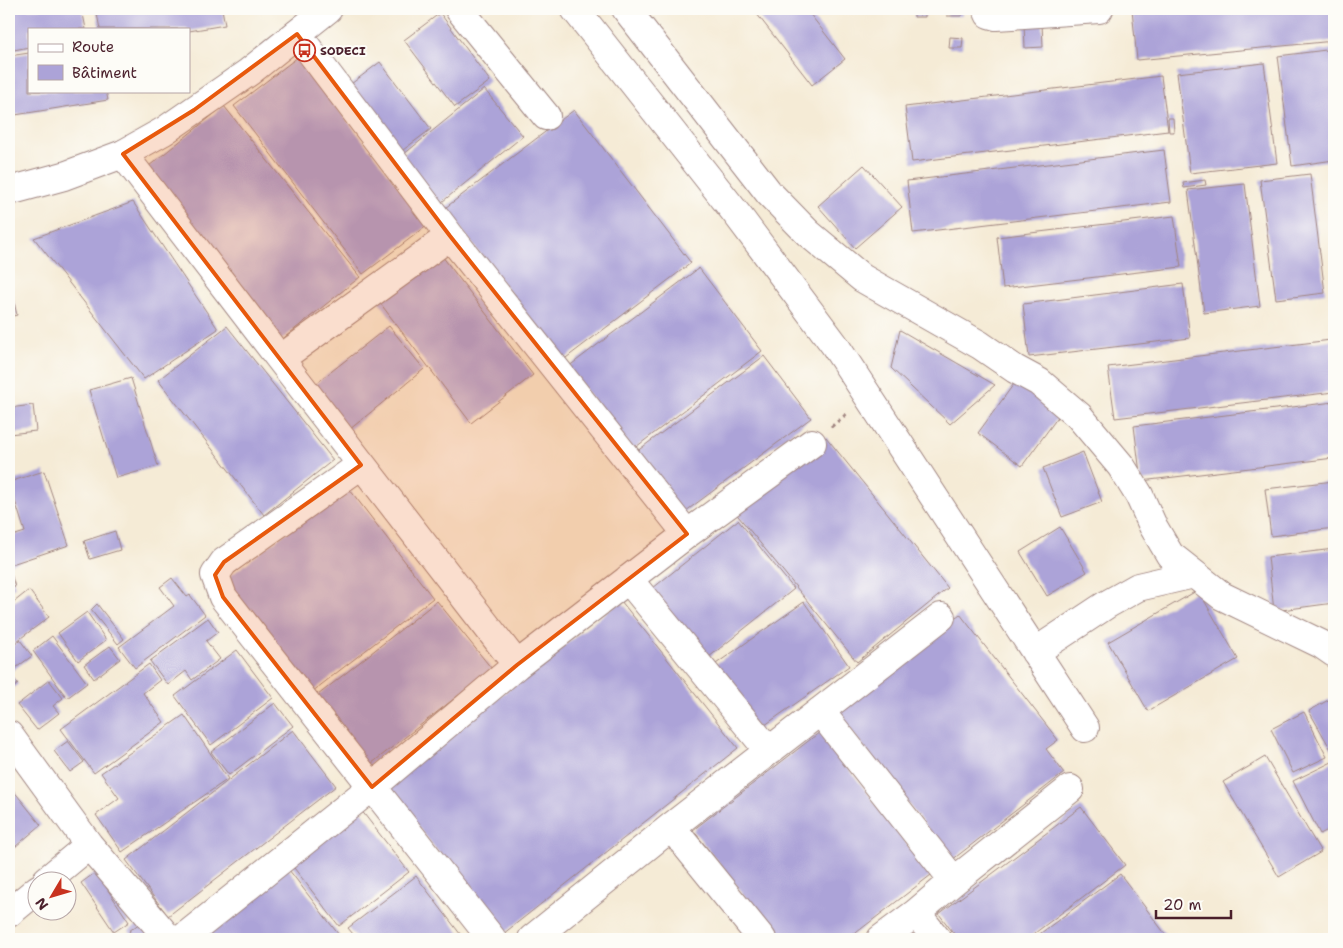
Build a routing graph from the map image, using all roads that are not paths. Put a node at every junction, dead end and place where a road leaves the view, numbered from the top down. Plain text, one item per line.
1 (328, 9) edge
2 (459, 9) edge
3 (575, 9) edge
4 (626, 9) edge
5 (986, 9) edge
6 (1099, 9) edge
7 (297, 34) junction
8 (546, 116) dead end
9 (124, 154) junction
10 (9, 191) edge
11 (769, 192) junction
12 (738, 217) junction
13 (450, 236) junction
14 (280, 359) junction
15 (812, 443) road end
16 (361, 465) junction
17 (688, 534) junction
18 (1194, 574) junction
19 (628, 579) junction
20 (941, 617) dead end
21 (1035, 652) junction
22 (1334, 653) edge
23 (517, 664) junction
24 (820, 711) junction
25 (1085, 728) dead end
26 (9, 735) edge
27 (769, 751) junction
28 (372, 786) junction
29 (1070, 789) dead end
30 (671, 827) junction
31 (90, 845) junction
32 (59, 870) edge
33 (954, 881) junction
34 (28, 897) edge
35 (9, 913) edge
36 (916, 913) junction
37 (169, 939) edge
38 (182, 939) edge
39 (492, 939) edge
40 (532, 939) edge
41 (762, 939) edge
42 (881, 939) edge
43 (938, 939) edge

1 - 7 street
2 - 8 street
3 - 12 street
4 - 11 street
5 - 6 street
7 - 9 street
7 - 13 street
9 - 10 street
9 - 14 street
11 - 12 street
11 - 18 street
12 - 21 street
13 - 14 street
13 - 17 street
14 - 16 street
15 - 17 street
16 - 23 street
16 - 28 street
17 - 19 street
18 - 21 street
18 - 22 street
19 - 23 street
19 - 27 street
20 - 24 street
21 - 25 street
23 - 28 street
24 - 27 street
24 - 33 street
26 - 31 street
27 - 30 street
28 - 38 street
28 - 39 street
29 - 33 street
30 - 40 street
30 - 41 street
31 - 32 street
31 - 37 street
33 - 36 street
34 - 35 street
36 - 42 street
36 - 43 street

